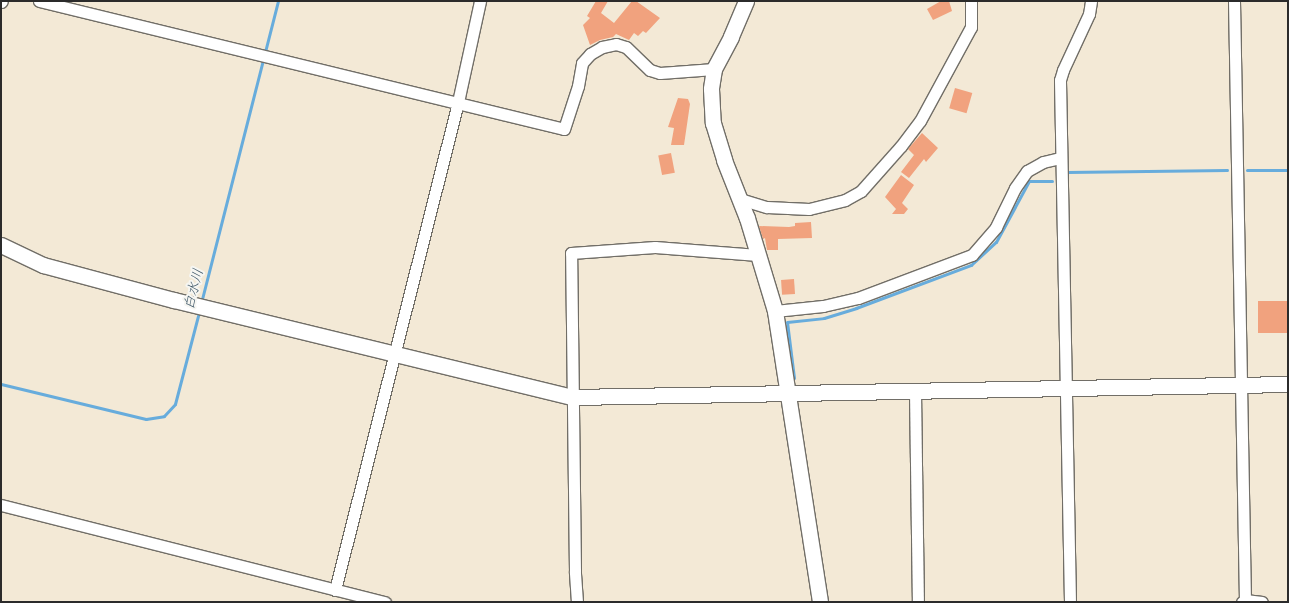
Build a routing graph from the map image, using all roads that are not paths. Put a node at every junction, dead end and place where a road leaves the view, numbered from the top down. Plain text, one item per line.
1 (39, 1) edge
2 (480, 1) edge
3 (746, 1) edge
4 (971, 1) edge
5 (1091, 1) edge
6 (1234, 1) edge
7 (714, 69) junction
8 (458, 102) junction
9 (1060, 158) junction
10 (740, 199) junction
11 (1, 244) edge
12 (758, 255) junction
13 (775, 311) junction
14 (395, 354) junction
15 (1288, 384) edge
16 (1241, 385) junction
17 (1065, 389) junction
18 (915, 392) junction
19 (788, 394) junction
20 (573, 397) junction
21 (1, 505) edge
22 (335, 590) junction
23 (1243, 601) edge
24 (385, 602) edge
25 (578, 602) edge
26 (820, 602) edge
27 (918, 602) edge
28 (1070, 602) edge
29 (1262, 602) edge

1 - 8 street
2 - 8 street
3 - 7 street
4 - 10 street
5 - 9 street
6 - 16 street
7 - 8 street
7 - 10 street
8 - 14 street
9 - 13 street
9 - 17 street
10 - 12 street
11 - 14 street
12 - 13 street
12 - 20 street
13 - 19 street
14 - 20 street
14 - 22 street
15 - 16 street
16 - 17 street
16 - 23 street
17 - 18 street
17 - 28 street
18 - 19 street
18 - 27 street
19 - 20 street
19 - 26 street
20 - 25 street
21 - 22 street
22 - 24 street
23 - 29 street

